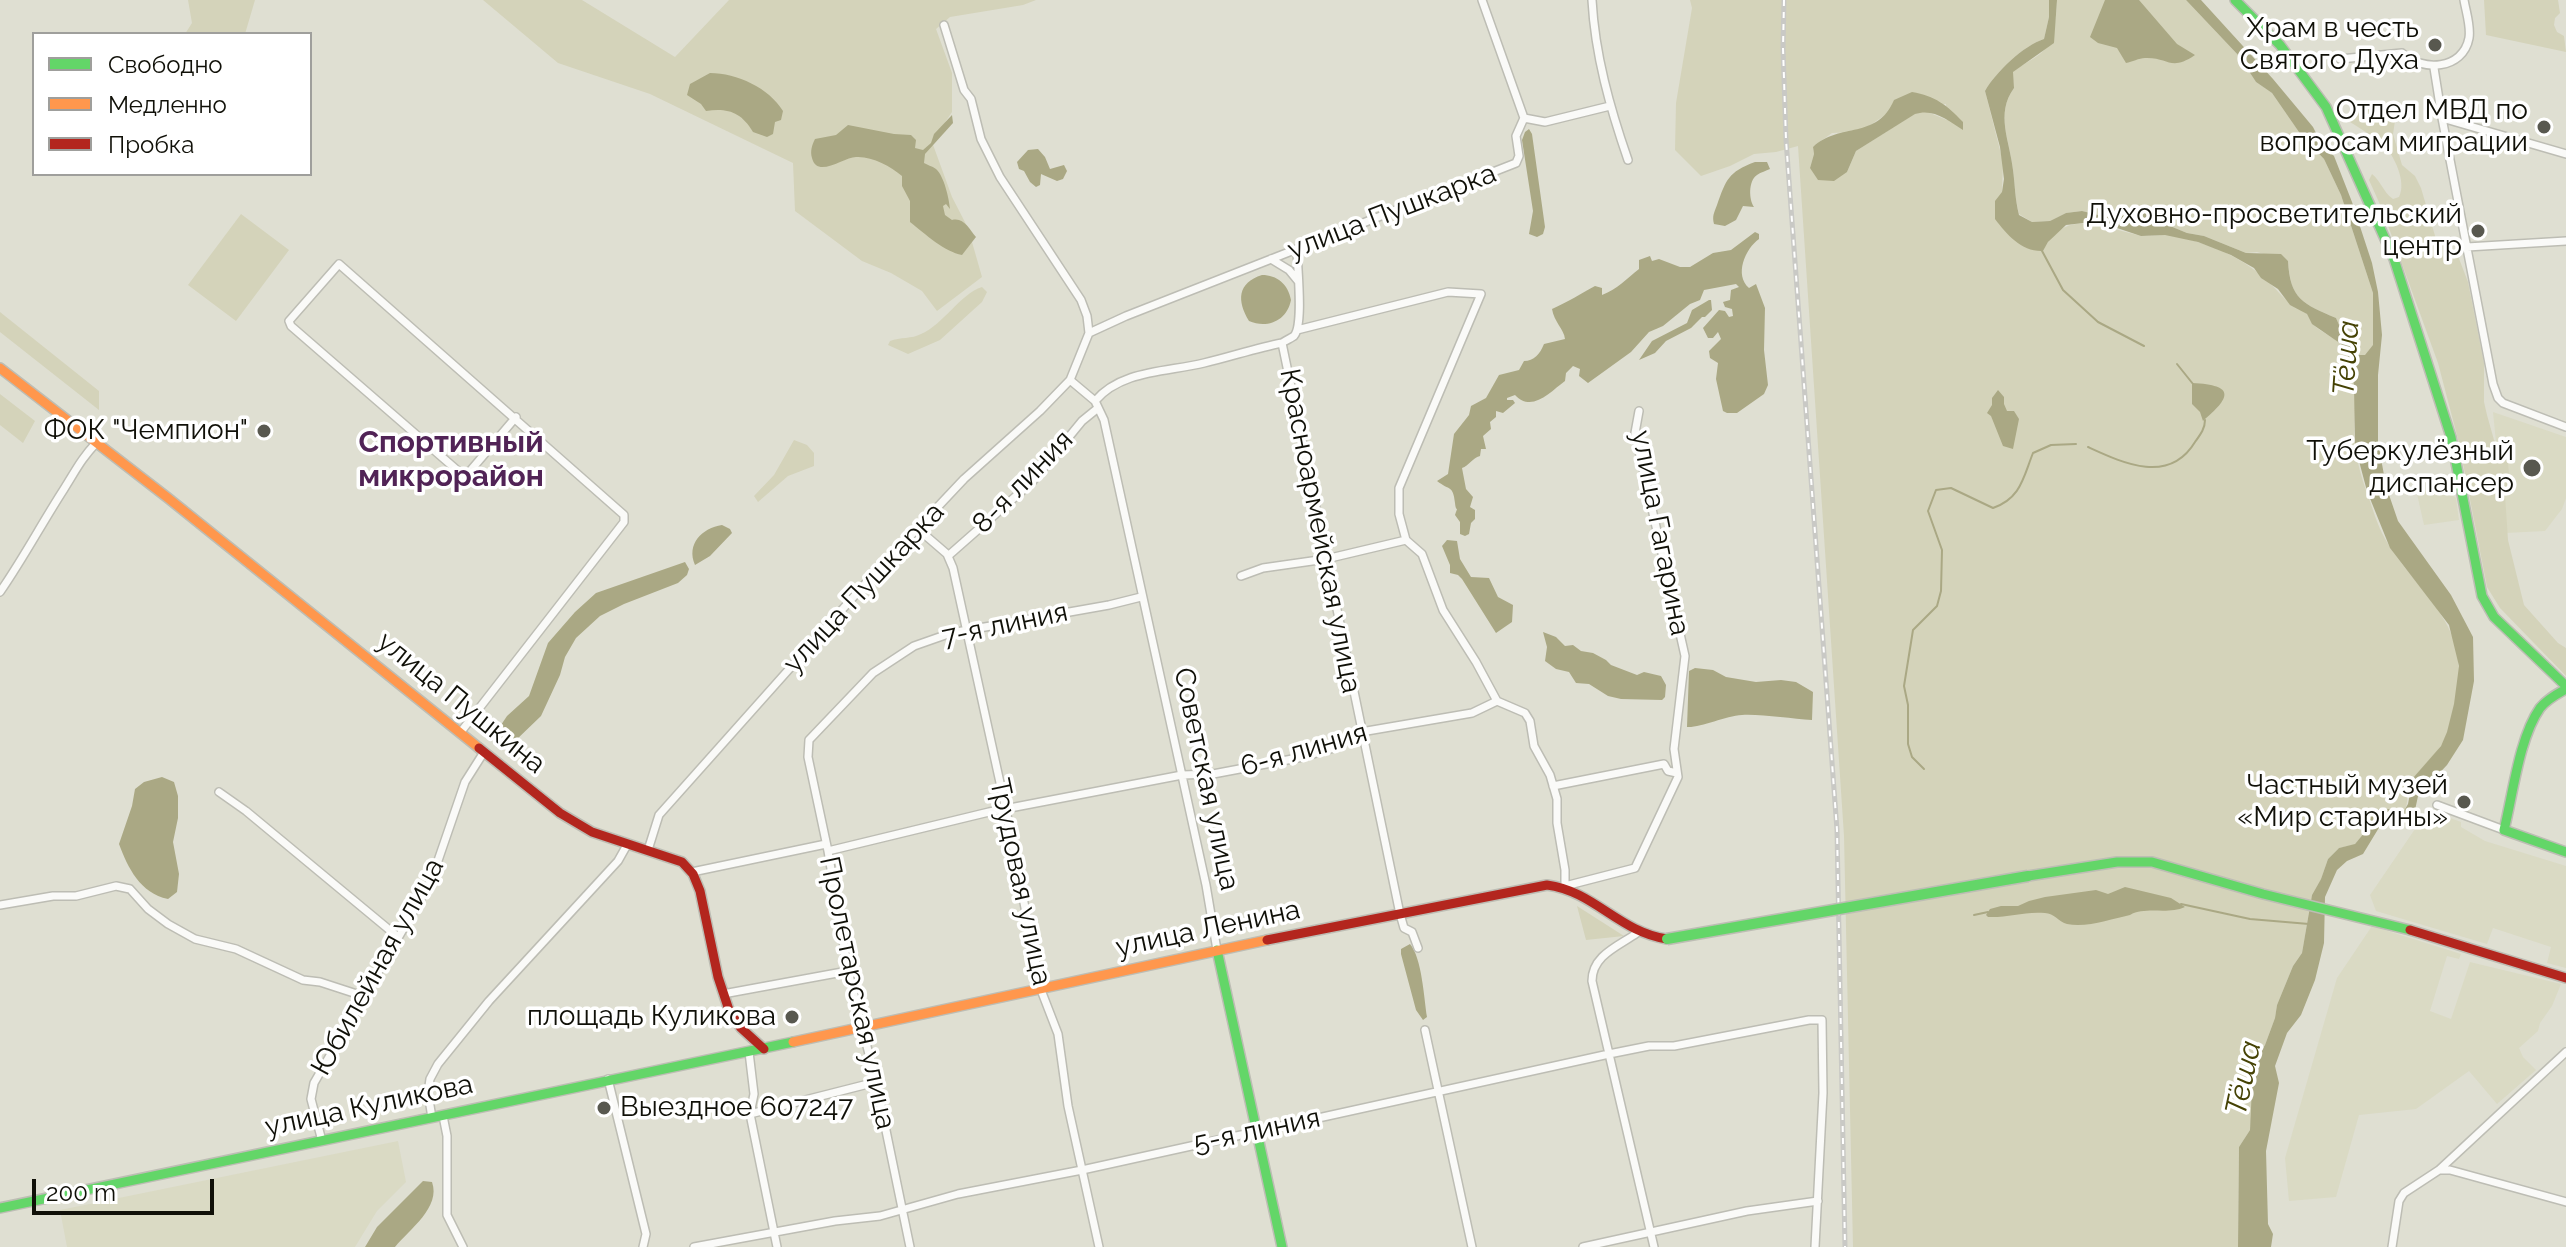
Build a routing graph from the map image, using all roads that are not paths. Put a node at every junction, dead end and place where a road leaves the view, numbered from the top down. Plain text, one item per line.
1 (1482, 0) edge
2 (1592, 0) edge
3 (2235, 0) edge
4 (2464, 0) edge
5 (944, 25) dead end
6 (2340, 59) dead end
7 (2434, 68) junction
8 (1610, 106) junction
9 (1524, 118) junction
10 (2442, 118) junction
11 (2566, 154) edge
12 (1628, 160) dead end
13 (2566, 241) edge
14 (2467, 247) junction
15 (1297, 249) junction
16 (1271, 259) junction
17 (1299, 283) junction
18 (1297, 330) junction
19 (1089, 333) junction
20 (1282, 343) junction
21 (0, 368) edge
22 (1070, 380) junction
23 (1096, 405) junction
24 (1639, 411) dead end
25 (516, 417) junction
26 (2566, 427) edge
27 (97, 442) junction
28 (918, 529) junction
29 (1406, 540) junction
30 (948, 556) junction
31 (1326, 559) junction
32 (1241, 576) dead end
33 (0, 592) edge
34 (1141, 597) junction
35 (967, 630) junction
36 (2566, 687) edge
37 (1497, 701) junction
38 (1361, 732) junction
39 (460, 733) junction
40 (809, 740) joint
41 (484, 752) junction
42 (1677, 773) junction
43 (1182, 775) junction
44 (1553, 786) junction
45 (219, 792) dead end
46 (2437, 805) dead end
47 (1006, 810) junction
48 (2504, 830) junction
49 (627, 845) junction
50 (827, 847) junction
51 (648, 850) junction
52 (2566, 852) edge
53 (692, 872) junction
54 (1565, 886) junction
55 (0, 905) edge
56 (1400, 914) junction
57 (1637, 933) junction
58 (398, 937) junction
59 (1418, 948) dead end
60 (1217, 950) junction
61 (848, 971) junction
62 (2566, 978) edge
63 (1041, 990) junction
64 (723, 994) junction
65 (363, 996) junction
66 (861, 1028) junction
67 (1425, 1030) dead end
68 (764, 1049) junction
69 (749, 1052) junction
70 (2566, 1052) edge
71 (1609, 1054) junction
72 (608, 1079) junction
73 (876, 1082) junction
74 (1440, 1093) junction
75 (750, 1114) junction
76 (438, 1117) junction
77 (1256, 1130) junction
78 (322, 1141) junction
79 (1082, 1170) junction
80 (2439, 1170) junction
81 (1818, 1201) junction
82 (2566, 1202) edge
83 (0, 1208) edge
84 (902, 1211) junction
85 (774, 1231) junction
86 (1651, 1232) junction
87 (463, 1247) edge
88 (643, 1247) edge
89 (694, 1247) edge
90 (777, 1247) edge
91 (910, 1247) edge
92 (1099, 1247) edge
93 (1282, 1247) edge
94 (1472, 1247) edge
95 (1583, 1247) edge
96 (1654, 1247) edge
97 (1815, 1247) edge
98 (2392, 1247) edge

1 - 9 street
2 - 8 street
3 - 36 main road
4 - 7 street
5 - 19 street
6 - 7 street
7 - 10 street
8 - 9 street
8 - 12 street
9 - 15 street, улица Пушкарка
10 - 11 street
10 - 14 street
13 - 14 street
14 - 26 street
15 - 16 street, улица Пушкарка
15 - 17 street
16 - 17 street
16 - 19 street, улица Пушкарка
17 - 18 street
18 - 20 street
18 - 29 street
19 - 22 street, улица Пушкарка
20 - 23 street, 8-я линия
20 - 31 street, Красноармейская улица
21 - 27 main road, улица Пушкина
22 - 23 street
22 - 28 street, улица Пушкарка
23 - 30 street, 8-я линия
23 - 34 street, Советская улица
24 - 42 street, улица Гагарина
25 - 25 street
25 - 39 street
27 - 33 street
27 - 39 main road, улица Пушкина
28 - 30 street
28 - 51 street, улица Пушкарка
29 - 31 street
29 - 37 street
30 - 35 street, Трудовая улица
31 - 32 street
31 - 38 street, Красноармейская улица
34 - 35 street, 7-я линия
34 - 43 street, Советская улица
35 - 40 street, 7-я линия
35 - 47 street, Трудовая улица
36 - 48 main road
37 - 38 street, 6-я линия
37 - 44 street
38 - 43 street, 6-я линия
38 - 56 street, Красноармейская улица
39 - 41 main road, улица Пушкина
40 - 50 street, Пролетарская улица
41 - 49 main road, улица Пушкина
41 - 58 street, Юбилейная улица
42 - 44 street
42 - 54 street
43 - 47 street, 6-я линия
43 - 60 street, Советская улица
44 - 54 street
45 - 58 street
46 - 48 street
47 - 50 street, 6-я линия
47 - 63 street, Трудовая улица
48 - 52 main road
49 - 51 main road, улица Пушкина
49 - 76 street
50 - 53 street, 6-я линия
50 - 61 street, Пролетарская улица
51 - 53 main road, улица Пушкина
53 - 64 main road
54 - 56 main road, улица Ленина
54 - 57 main road
55 - 65 street
56 - 59 street, Красноармейская улица
56 - 60 main road, улица Ленина
57 - 62 main road, bridge
57 - 71 street
58 - 65 street, Юбилейная улица
60 - 63 main road, улица Ленина
60 - 77 main road, Советская улица
61 - 64 street
61 - 66 street, Пролетарская улица
63 - 66 main road, улица Ленина
63 - 79 street, Трудовая улица
64 - 68 main road
65 - 78 street, Юбилейная улица
66 - 68 main road
66 - 73 street, Пролетарская улица
67 - 74 street
68 - 69 main road
69 - 72 main road, улица Куликова
69 - 75 street
70 - 80 street
71 - 74 street, 5-я линия
71 - 81 street, 5-я линия
71 - 86 street
72 - 76 main road, улица Куликова
72 - 88 street
73 - 75 street
73 - 84 street, Пролетарская улица
74 - 77 street, 5-я линия
74 - 94 street
75 - 85 street
76 - 78 main road, улица Куликова
76 - 87 street
77 - 79 street, 5-я линия
77 - 93 main road, Советская улица
78 - 83 main road, улица Куликова
79 - 84 street, 5-я линия
79 - 92 street, Трудовая улица
80 - 82 street
80 - 98 street
81 - 86 street
81 - 97 street
84 - 85 street, 5-я линия
84 - 91 street, Пролетарская улица
85 - 89 street, 5-я линия
85 - 90 street
86 - 95 street
86 - 96 street

